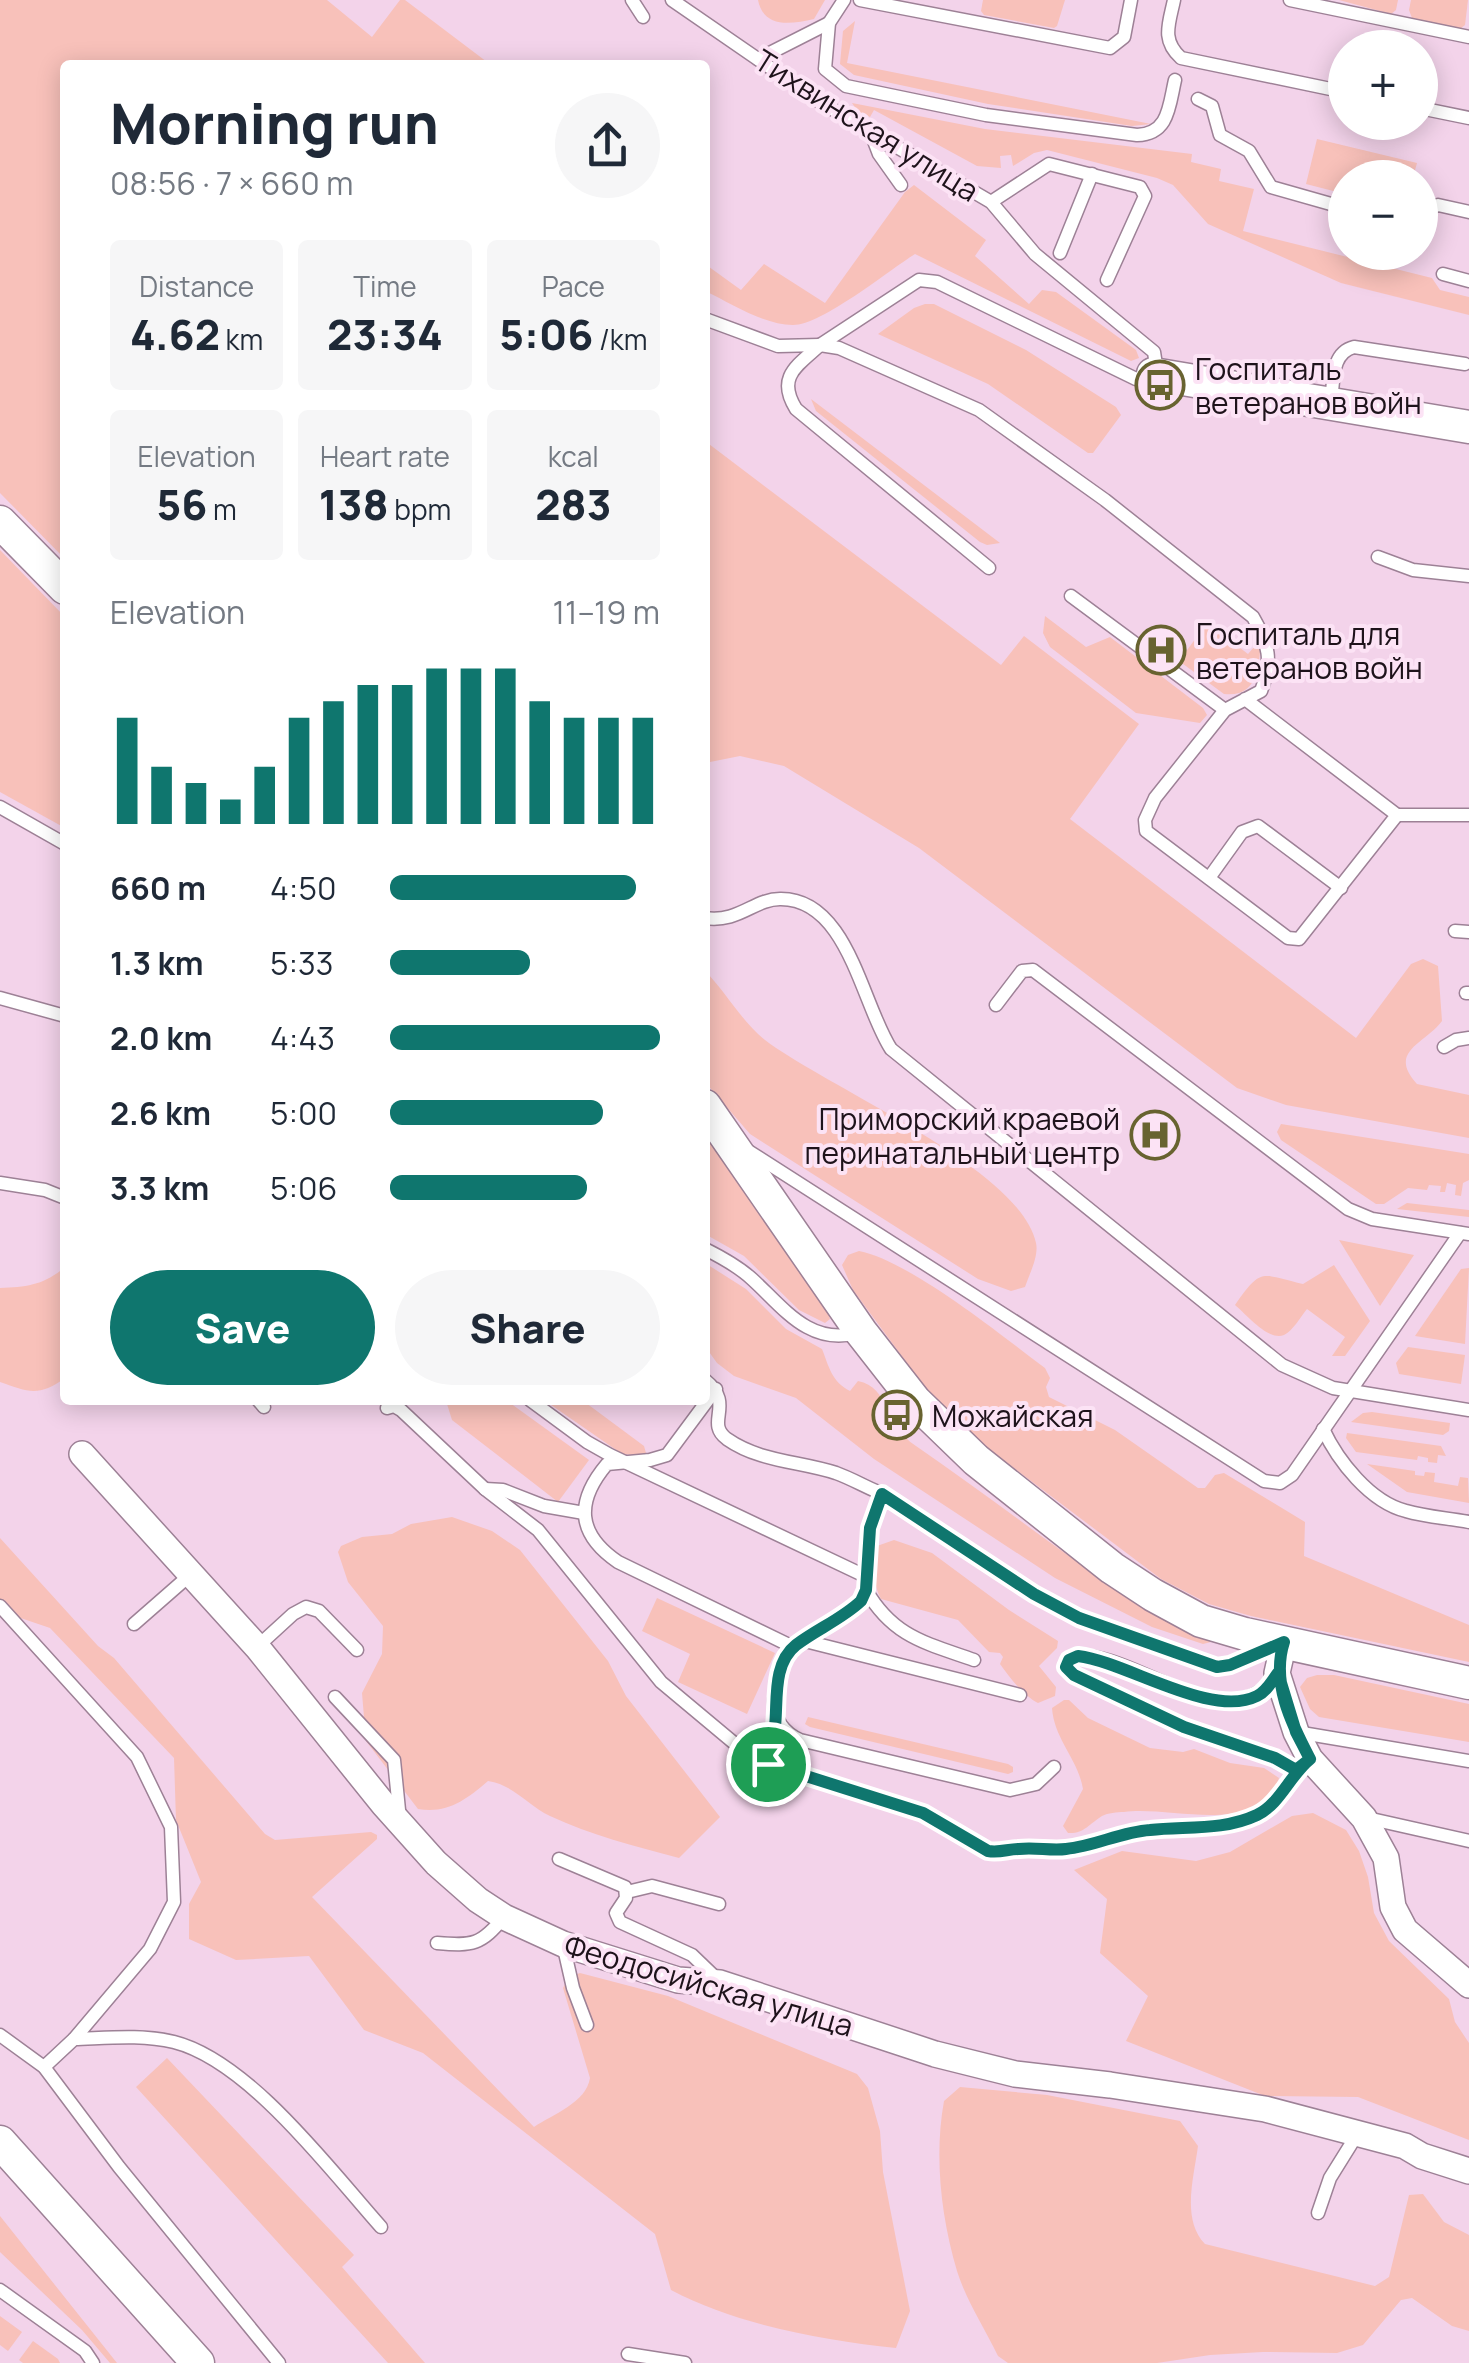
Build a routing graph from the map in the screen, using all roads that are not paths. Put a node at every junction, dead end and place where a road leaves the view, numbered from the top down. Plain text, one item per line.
1 (632, 0) edge
2 (672, 0) edge
3 (844, 0) edge
4 (860, 0) edge
5 (1131, 0) edge
6 (1174, 0) edge
7 (1290, 0) edge
8 (644, 17) dead end
9 (828, 24) junction
10 (1469, 38) edge
11 (758, 59) junction
12 (824, 68) junction
13 (1175, 80) dead end
14 (1328, 88) edge
15 (1198, 98) dead end
16 (820, 102) junction
17 (1438, 112) edge
18 (1469, 118) edge
19 (872, 134) junction
20 (1092, 174) junction
21 (900, 185) dead end
22 (990, 202) junction
23 (1328, 203) edge
24 (1438, 204) edge
25 (1469, 212) edge
26 (1060, 253) dead end
27 (1443, 274) dead end
28 (1107, 280) dead end
29 (1469, 281) edge
30 (710, 321) edge
31 (820, 345) junction
32 (1466, 364) dead end
33 (1153, 374) junction
34 (1330, 404) junction
35 (1469, 427) edge
36 (0, 522) edge
37 (1378, 557) dead end
38 (988, 568) dead end
39 (1469, 576) edge
40 (60, 583) edge
41 (1070, 596) dead end
42 (1246, 699) junction
43 (1225, 710) junction
44 (0, 808) edge
45 (1397, 815) junction
46 (1469, 815) edge
47 (60, 841) edge
48 (1209, 878) junction
49 (1340, 888) junction
50 (710, 919) edge
51 (0, 998) edge
52 (996, 1005) dead end
53 (60, 1015) edge
54 (1469, 1038) edge
55 (1444, 1048) dead end
56 (710, 1113) edge
57 (731, 1140) junction
58 (0, 1183) edge
59 (60, 1196) edge
60 (1464, 1234) edge
61 (710, 1252) edge
62 (860, 1332) junction
63 (711, 1385) edge
64 (1349, 1392) junction
65 (537, 1405) edge
66 (698, 1405) edge
67 (386, 1408) dead end
68 (1469, 1410) edge
69 (1324, 1429) junction
70 (82, 1454) dead end
71 (627, 1462) junction
72 (485, 1489) junction
73 (882, 1494) junction
74 (584, 1513) junction
75 (1469, 1522) edge
76 (190, 1575) junction
77 (866, 1583) junction
78 (0, 1606) edge
79 (134, 1624) dead end
80 (799, 1644) junction
81 (257, 1647) junction
82 (357, 1650) dead end
83 (1281, 1658) junction
84 (974, 1660) dead end
85 (1469, 1683) edge
86 (1020, 1695) dead end
87 (335, 1697) dead end
88 (776, 1720) junction
89 (1296, 1732) junction
90 (1469, 1762) edge
91 (768, 1764) junction
92 (1303, 1764) junction
93 (1054, 1767) dead end
94 (1364, 1818) junction
95 (401, 1824) junction
96 (1469, 1841) edge
97 (559, 1859) dead end
98 (627, 1892) junction
99 (719, 1904) dead end
100 (504, 1916) junction
101 (437, 1943) dead end
102 (563, 1944) junction
103 (720, 1982) junction
104 (1469, 1984) edge
105 (587, 2025) dead end
106 (0, 2035) edge
107 (74, 2038) junction
108 (44, 2067) junction
109 (1358, 2133) junction
110 (0, 2142) edge
111 (1469, 2171) edge
112 (1318, 2213) dead end
113 (381, 2227) dead end
114 (0, 2290) edge
115 (628, 2354) dead end
116 (93, 2363) edge
117 (198, 2363) edge
118 (279, 2363) edge
119 (685, 2363) edge

1 - 8 lane
2 - 11 lane, Тихвинская улица
3 - 9 lane
4 - 5 lane
6 - 14 lane
7 - 10 lane
9 - 11 lane
9 - 12 lane
11 - 16 lane, Тихвинская улица
12 - 13 lane
12 - 16 lane
15 - 23 lane
16 - 19 lane, Тихвинская улица
17 - 18 lane
19 - 21 lane
19 - 22 lane, Тихвинская улица
20 - 22 lane
20 - 26 lane
20 - 28 lane
22 - 33 lane, Тихвинская улица
24 - 25 lane
27 - 29 lane
30 - 31 lane
31 - 33 lane
31 - 38 lane
31 - 42 lane
32 - 34 lane
33 - 34 main road
34 - 35 main road
36 - 40 main road
37 - 39 lane
41 - 43 lane
42 - 43 lane
42 - 45 lane
43 - 48 lane
44 - 47 lane
45 - 46 lane
45 - 49 lane
48 - 49 lane
48 - 49 lane
50 - 64 lane
51 - 53 lane
52 - 60 lane
54 - 55 lane
56 - 57 main road
57 - 62 main road
57 - 69 lane
58 - 59 lane
60 - 64 lane
61 - 62 lane
62 - 83 main road
63 - 73 lane
64 - 68 lane
64 - 69 lane
65 - 71 lane
66 - 71 lane
67 - 72 lane
69 - 75 lane
70 - 76 street, Феодосийская улица
71 - 74 lane
71 - 77 lane
72 - 74 lane
72 - 91 lane
73 - 77 lane
73 - 83 lane
74 - 80 lane
76 - 79 lane
76 - 81 street, Феодосийская улица
77 - 80 lane
77 - 84 lane
78 - 107 lane
80 - 86 lane
80 - 88 lane
81 - 82 lane
81 - 95 street, Феодосийская улица
83 - 85 main road
83 - 89 street
83 - 92 lane
87 - 95 lane
88 - 91 lane
88 - 93 lane
89 - 90 lane
89 - 92 street
91 - 92 lane
92 - 94 street
94 - 96 lane
94 - 104 street
95 - 100 street, Феодосийская улица
97 - 98 lane
98 - 99 lane
98 - 103 lane
100 - 101 lane
100 - 102 street, Феодосийская улица
102 - 103 street, Феодосийская улица
102 - 105 lane
103 - 109 street, Феодосийская улица
106 - 108 lane
107 - 108 lane
107 - 113 lane
108 - 118 lane
109 - 111 street, Феодосийская улица
109 - 112 lane
110 - 117 main road
114 - 116 lane
115 - 119 lane

